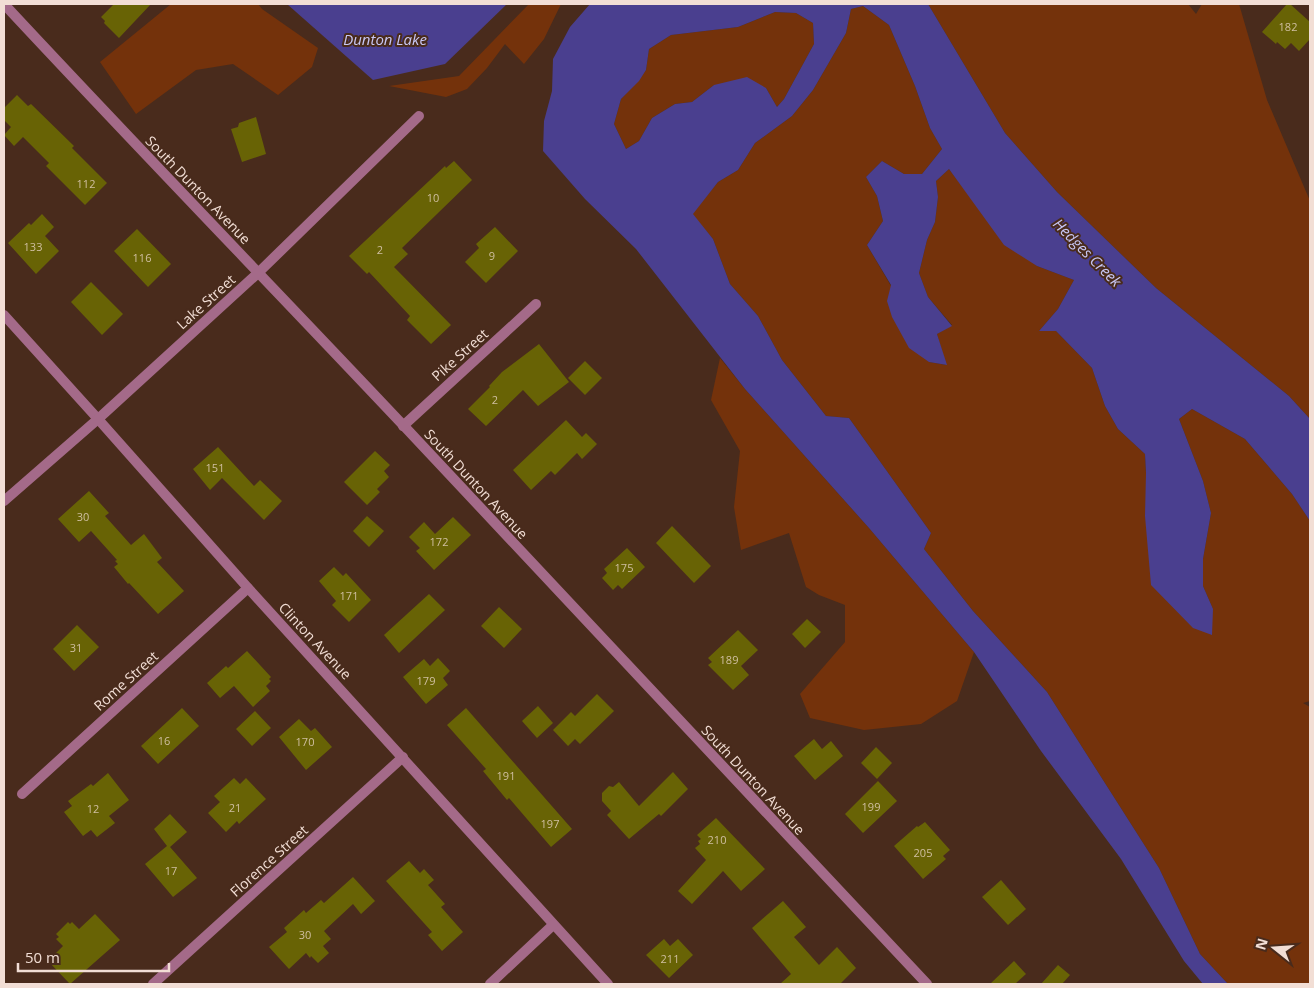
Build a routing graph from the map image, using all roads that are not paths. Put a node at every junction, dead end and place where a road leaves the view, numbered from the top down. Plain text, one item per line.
1 (4, 4) edge
2 (419, 116) dead end
3 (258, 273) junction
4 (536, 304) dead end
5 (4, 315) edge
6 (98, 418) junction
7 (404, 426) junction
8 (4, 501) edge
9 (248, 588) junction
10 (404, 757) junction
11 (22, 794) dead end
12 (553, 925) junction
13 (153, 984) edge
14 (490, 984) edge
15 (608, 984) edge
16 (927, 984) edge

1 - 3 street, South Dunton Avenue
2 - 3 street, Lake Street
3 - 6 street, Lake Street
3 - 7 street, South Dunton Avenue
4 - 7 street, Pike Street
5 - 6 street, Clinton Avenue
6 - 8 street, Lake Street
6 - 9 street, Clinton Avenue
7 - 16 street, South Dunton Avenue
9 - 10 street, Clinton Avenue
9 - 11 street, Rome Street
10 - 12 street, Clinton Avenue
10 - 13 street, Florence Street
12 - 14 street
12 - 15 street, Clinton Avenue

